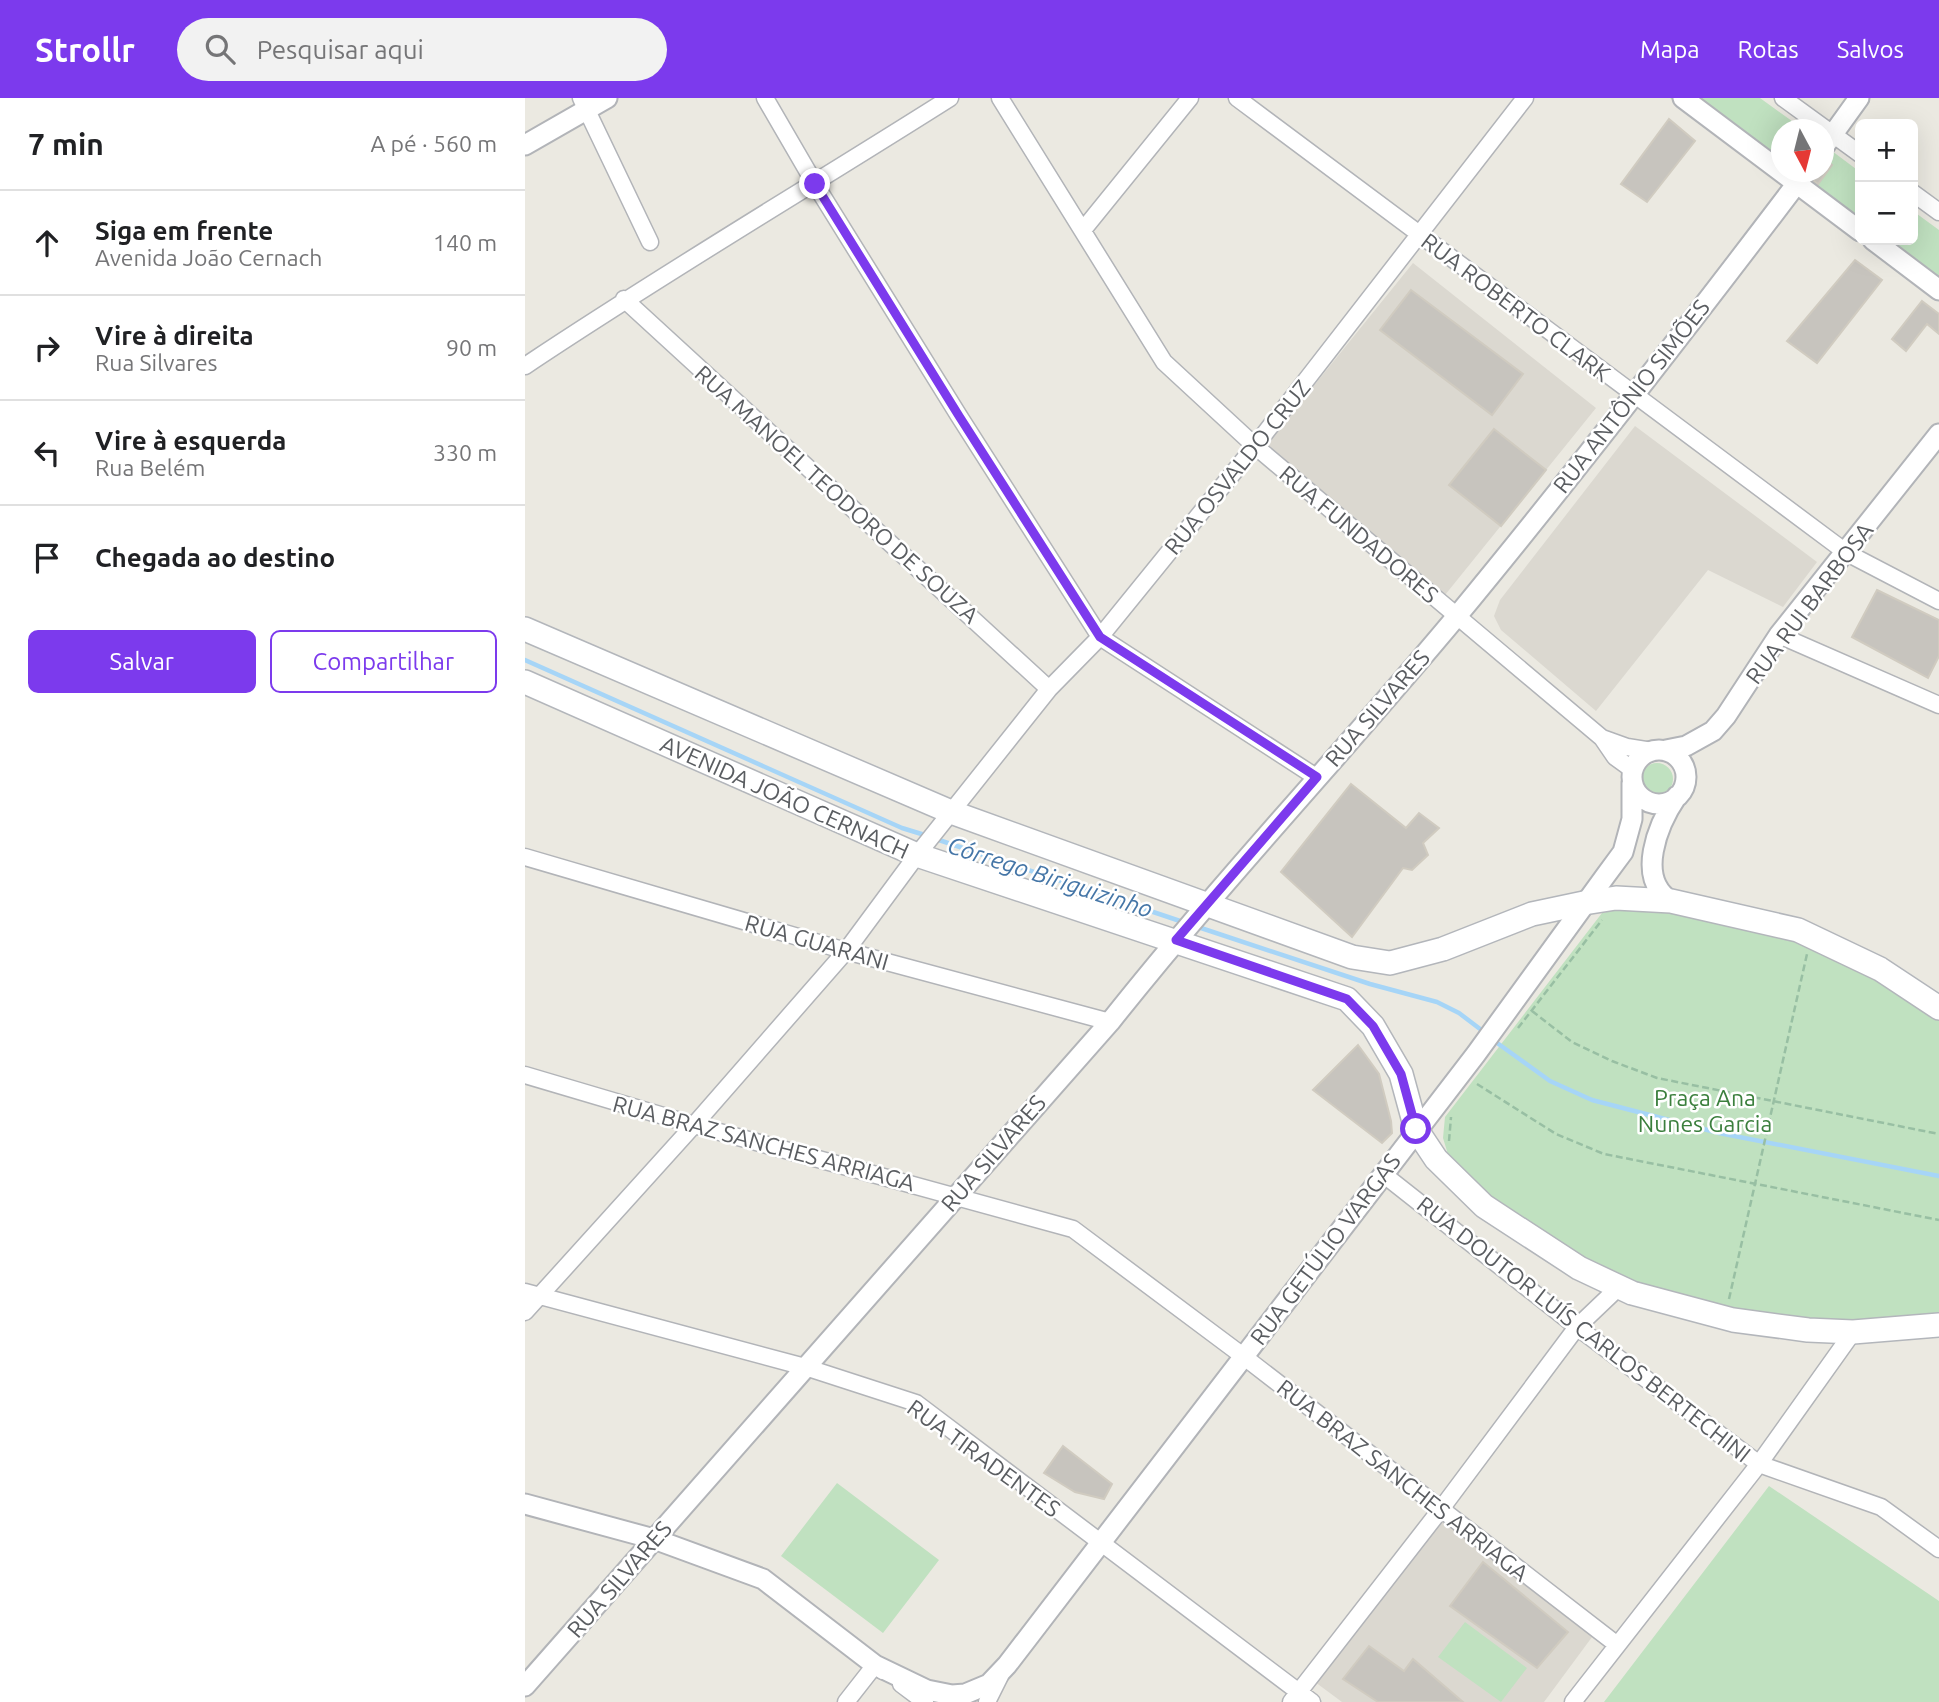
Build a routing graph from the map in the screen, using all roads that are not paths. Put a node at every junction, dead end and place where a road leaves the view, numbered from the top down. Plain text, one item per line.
1 (607, 98) edge
2 (765, 98) edge
3 (950, 98) edge
4 (1000, 98) edge
5 (1190, 98) edge
6 (1237, 98) edge
7 (1525, 98) edge
8 (1683, 98) edge
9 (1783, 98) edge
10 (1859, 98) edge
11 (583, 104) edge
12 (1805, 119) edge
13 (1834, 133) edge
14 (1834, 143) edge
15 (525, 145) edge
16 (1855, 152) edge
17 (1771, 158) edge
18 (1797, 182) edge
19 (1805, 182) edge
20 (815, 184) junction
21 (1918, 197) edge
22 (1939, 212) edge
23 (1855, 227) edge
24 (1083, 230) junction
25 (1419, 234) junction
26 (650, 242) dead end
27 (1880, 245) edge
28 (1939, 290) edge
29 (624, 299) junction
30 (525, 366) edge
31 (1634, 395) junction
32 (1939, 434) edge
33 (1255, 446) junction
34 (1847, 553) junction
35 (1939, 601) edge
36 (1456, 617) junction
37 (525, 629) edge
38 (1779, 635) junction
39 (1100, 637) junction
40 (525, 682) edge
41 (1049, 688) junction
42 (1939, 705) edge
43 (1602, 738) junction
44 (1659, 750) junction
45 (1317, 777) junction
46 (1633, 777) junction
47 (1678, 796) junction
48 (945, 820) junction
49 (921, 851) junction
50 (525, 858) edge
51 (1671, 901) junction
52 (1584, 903) junction
53 (1202, 910) junction
54 (1180, 936) junction
55 (846, 951) junction
56 (1939, 1008) edge
57 (1109, 1021) junction
58 (525, 1075) edge
59 (694, 1125) junction
60 (1416, 1129) junction
61 (1383, 1174) junction
62 (956, 1195) junction
63 (1619, 1287) junction
64 (532, 1295) edge
65 (525, 1312) edge
66 (1939, 1325) edge
67 (1577, 1328) junction
68 (1853, 1332) junction
69 (1243, 1356) junction
70 (805, 1367) junction
71 (1759, 1464) junction
72 (525, 1504) edge
73 (1441, 1510) junction
74 (654, 1539) junction
75 (1101, 1543) junction
76 (1939, 1549) edge
77 (1616, 1644) junction
78 (875, 1665) junction
79 (1007, 1665) junction
80 (525, 1686) edge
81 (1295, 1697) edge
82 (846, 1702) edge
83 (925, 1702) edge
84 (986, 1702) edge
85 (1312, 1702) edge
86 (1573, 1702) edge

1 - 11 street
2 - 20 street
3 - 20 street
4 - 24 street, RUA FUNDADORES
5 - 24 street
6 - 25 street, RUA ROBERTO CLARK
7 - 25 street, RUA OSVALDO CRUZ
8 - 17 street
9 - 12 street
10 - 13 street
11 - 15 street
11 - 26 street
14 - 16 street
18 - 31 street, RUA ANTÔNIO SIMÕES
19 - 23 street
20 - 29 street
20 - 39 street
21 - 22 street
24 - 33 street, RUA FUNDADORES
25 - 31 street, RUA ROBERTO CLARK
25 - 33 street, RUA OSVALDO CRUZ
27 - 28 street
29 - 30 street
29 - 41 street, RUA MANOEL TEODORO DE SOUZA
31 - 34 street, RUA ROBERTO CLARK
31 - 36 street, RUA ANTÔNIO SIMÕES
32 - 34 street, RUA RUI BARBOSA
33 - 36 street, RUA FUNDADORES
33 - 39 street, RUA OSVALDO CRUZ
34 - 35 street, RUA ROBERTO CLARK
34 - 38 street, RUA RUI BARBOSA
36 - 43 street, RUA FUNDADORES
36 - 45 street, RUA SILVARES
37 - 48 main road
38 - 42 street
38 - 44 street, RUA RUI BARBOSA
39 - 41 street, RUA OSVALDO CRUZ
39 - 45 street
40 - 49 main road, AVENIDA JOÃO CERNACH
41 - 48 street, RUA OSVALDO CRUZ
43 - 44 street, RUA FUNDADORES
43 - 46 street, RUA FUNDADORES
44 - 46 street
44 - 47 street
45 - 53 street, RUA SILVARES
46 - 47 street
46 - 52 street, RUA GETÚLIO VARGAS
47 - 51 street
48 - 49 street, RUA OSVALDO CRUZ
48 - 53 main road
49 - 54 main road, AVENIDA JOÃO CERNACH
49 - 55 street, RUA OSVALDO CRUZ
50 - 55 street, RUA GUARANI
51 - 52 main road
51 - 56 main road
52 - 53 main road
52 - 60 street, RUA GETÚLIO VARGAS
53 - 54 street, RUA SILVARES
54 - 57 street, RUA SILVARES
54 - 60 main road, AVENIDA JOÃO CERNACH
55 - 57 street, RUA GUARANI
55 - 59 street, RUA OSVALDO CRUZ
57 - 62 street, RUA SILVARES
58 - 59 street, RUA BRAZ SANCHES ARRIAGA
59 - 62 street, RUA BRAZ SANCHES ARRIAGA
59 - 64 street, RUA OSVALDO CRUZ
60 - 61 street, RUA GETÚLIO VARGAS
60 - 63 main road, AVENIDA JOÃO CERNACH
61 - 67 street, RUA DOUTOR LUÍS CARLOS BERTECHINI
61 - 69 street, RUA GETÚLIO VARGAS
62 - 69 street, RUA BRAZ SANCHES ARRIAGA
62 - 70 street, RUA SILVARES
63 - 67 street
63 - 68 main road, AVENIDA JOÃO CERNACH
64 - 65 street, RUA OSVALDO CRUZ
64 - 70 street, RUA TIRADENTES
66 - 68 main road, AVENIDA JOÃO CERNACH
67 - 71 street, RUA DOUTOR LUÍS CARLOS BERTECHINI
67 - 73 street
68 - 71 street
69 - 73 street, RUA BRAZ SANCHES ARRIAGA
69 - 75 street, RUA GETÚLIO VARGAS
70 - 74 street, RUA SILVARES
70 - 75 street, RUA TIRADENTES
71 - 76 street, RUA DOUTOR LUÍS CARLOS BERTECHINI
71 - 77 street
72 - 74 street
73 - 77 street, RUA BRAZ SANCHES ARRIAGA
73 - 81 street
74 - 78 street
74 - 80 street, RUA SILVARES
75 - 79 street, RUA GETÚLIO VARGAS
75 - 81 street, RUA TIRADENTES
77 - 86 street
78 - 79 street
78 - 82 street
78 - 83 street
79 - 84 street, RUA GETÚLIO VARGAS
81 - 85 street, RUA TIRADENTES

